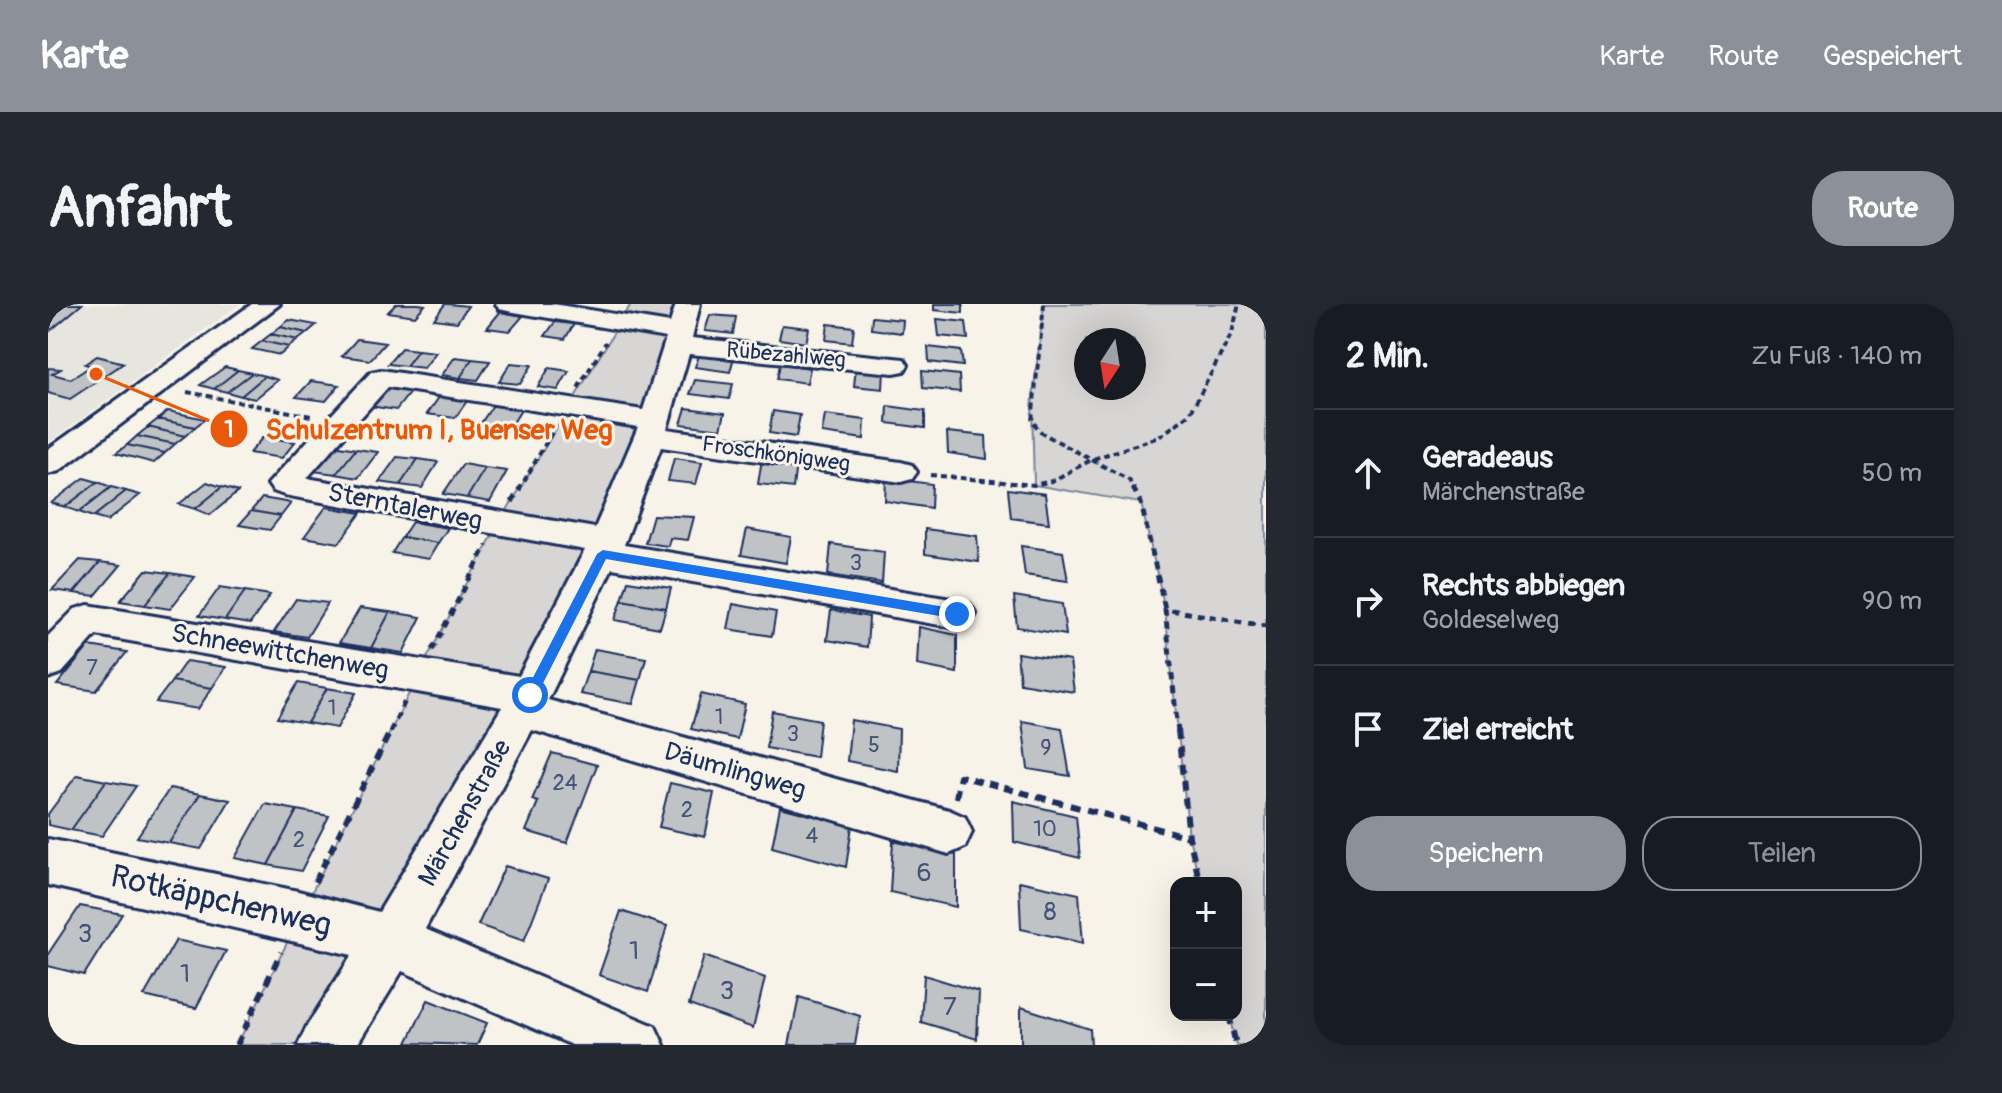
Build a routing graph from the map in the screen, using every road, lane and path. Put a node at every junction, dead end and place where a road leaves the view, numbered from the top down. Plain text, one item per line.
1 (268, 304) edge
2 (508, 304) edge
3 (1044, 304) edge
4 (1239, 304) edge
5 (683, 327) edge
6 (894, 365) dead end
7 (157, 385) junction
8 (340, 421) junction
9 (653, 429) junction
10 (1093, 459) junction
11 (48, 464) edge
12 (901, 472) joint
13 (606, 548) junction
14 (1165, 609) junction
15 (957, 614) dead end
16 (1266, 626) edge
17 (48, 662) edge
18 (526, 703) junction
19 (949, 832) joint
20 (1189, 837) junction
21 (48, 862) edge
22 (1199, 877) edge
23 (393, 941) junction
24 (1230, 1021) edge
25 (326, 1045) edge
26 (636, 1045) edge
27 (1236, 1045) edge

1 - 7 street
2 - 5 street, Rübezahlweg
3 - 10 path
4 - 10 path
5 - 6 street, Rübezahlweg
5 - 9 street, Märchenstraße
7 - 8 path
7 - 11 street
8 - 9 street, Froschkönigweg
8 - 13 street, Sterntalerweg
9 - 12 street, Froschkönigweg
9 - 13 street, Märchenstraße
10 - 12 path
10 - 14 path
13 - 15 street
13 - 18 street, Märchenstraße
14 - 16 path
14 - 20 path
17 - 18 street, Schneewittchenweg
18 - 19 street, Däumlingweg
18 - 23 street, Märchenstraße
19 - 20 path
20 - 22 path
21 - 23 street, Rotkäppchenweg
23 - 25 street, Märchenstraße
23 - 26 street, Rotkäppchenweg
24 - 27 path

